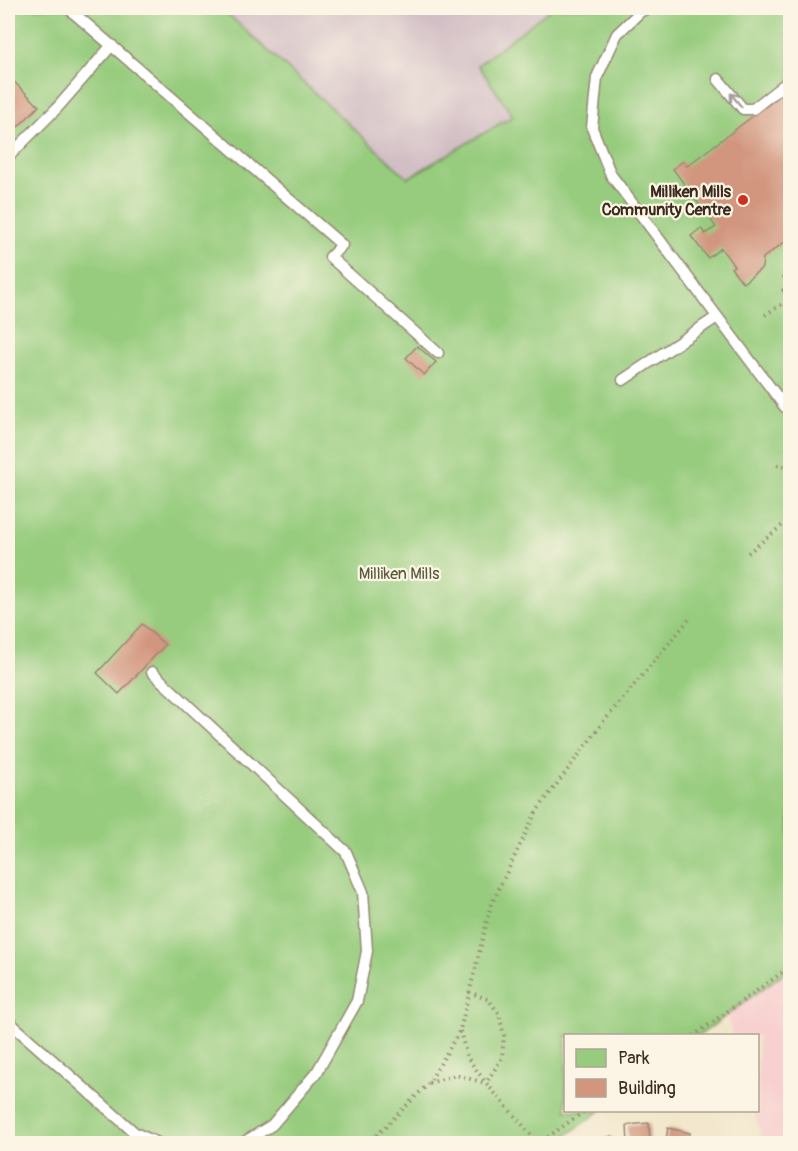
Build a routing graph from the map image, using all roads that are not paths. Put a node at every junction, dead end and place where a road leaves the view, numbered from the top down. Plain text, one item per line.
1 (68, 8) edge
2 (650, 8) edge
3 (112, 45) junction
4 (718, 79) dead end
5 (790, 80) edge
6 (8, 157) edge
7 (717, 317) junction
8 (438, 353) dead end
9 (623, 380) dead end
10 (790, 409) edge
11 (152, 672) dead end
12 (8, 1021) edge
13 (160, 1143) edge
14 (241, 1143) edge

1 - 3 lane
2 - 7 lane
3 - 6 lane
3 - 8 lane
5 -> 4 lane
7 - 9 lane
7 - 10 lane
11 - 14 lane
12 - 13 lane

